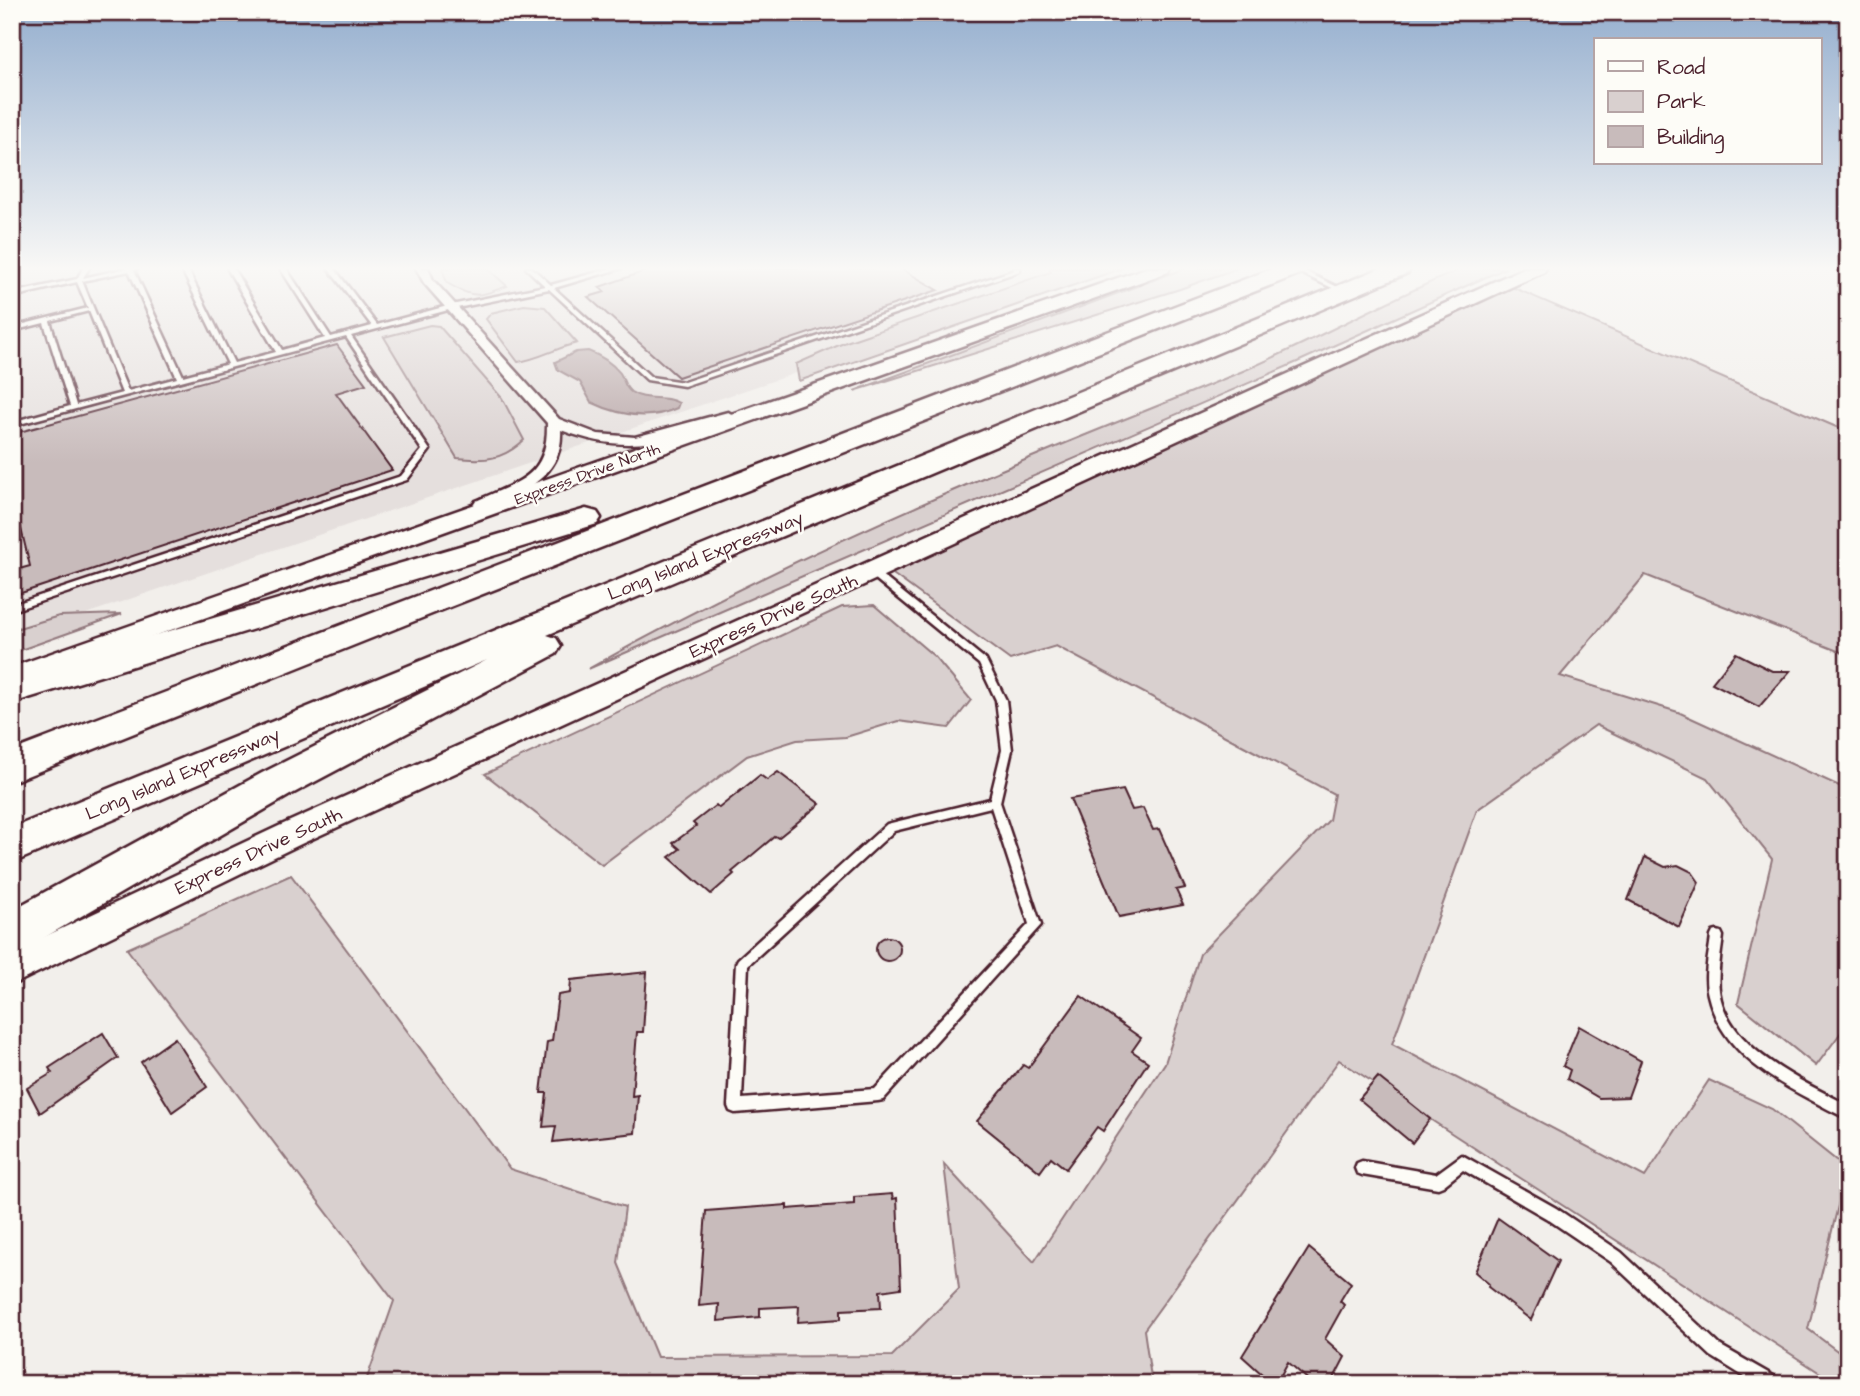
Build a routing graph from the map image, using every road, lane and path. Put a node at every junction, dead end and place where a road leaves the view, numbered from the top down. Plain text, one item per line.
1 (51, 333) edge
2 (101, 333) edge
3 (161, 333) edge
4 (216, 333) edge
5 (270, 333) edge
6 (325, 333) edge
7 (351, 333) edge
8 (474, 333) edge
9 (600, 333) edge
10 (834, 333) edge
11 (981, 333) edge
12 (1125, 333) edge
13 (1244, 333) edge
14 (1394, 333) edge
15 (348, 334) junction
16 (329, 339) junction
17 (281, 352) junction
18 (232, 365) junction
19 (878, 370) junction
20 (181, 379) junction
21 (976, 391) junction
22 (126, 394) junction
23 (12, 404) edge
24 (74, 408) junction
25 (554, 422) junction
26 (14, 424) edge
27 (937, 460) junction
28 (431, 528) junction
29 (870, 571) junction
30 (12, 608) edge
31 (12, 677) edge
32 (12, 690) edge
33 (12, 767) edge
34 (995, 802) junction
35 (12, 846) edge
36 (12, 933) edge
37 (1717, 936) dead end
38 (12, 969) edge
39 (1848, 1112) edge
40 (1362, 1168) dead end
41 (1771, 1384) edge

1 - 24 lane
2 - 22 lane
3 - 20 lane
4 - 18 lane
5 - 17 lane
6 - 16 lane
7 - 15 lane
8 - 25 street
9 - 10 lane
11 - 19 main road, Express Drive North
12 - 21 highway
13 - 27 highway, Long Island Expressway
14 - 29 main road, Express Drive South
15 - 16 lane
15 - 30 lane
16 - 17 lane
17 - 18 lane
18 - 20 lane
19 - 25 street
19 - 28 main road, Express Drive North
20 - 22 lane
21 - 32 highway
21 - 33 highway
22 - 24 lane
23 - 26 lane
24 - 26 lane
25 - 28 street
27 - 35 highway, Long Island Expressway
27 - 36 highway
28 - 31 main road, Express Drive North
29 - 34 lane
29 - 38 main road, Express Drive South
34 - 34 lane
37 - 39 lane
40 - 41 lane

